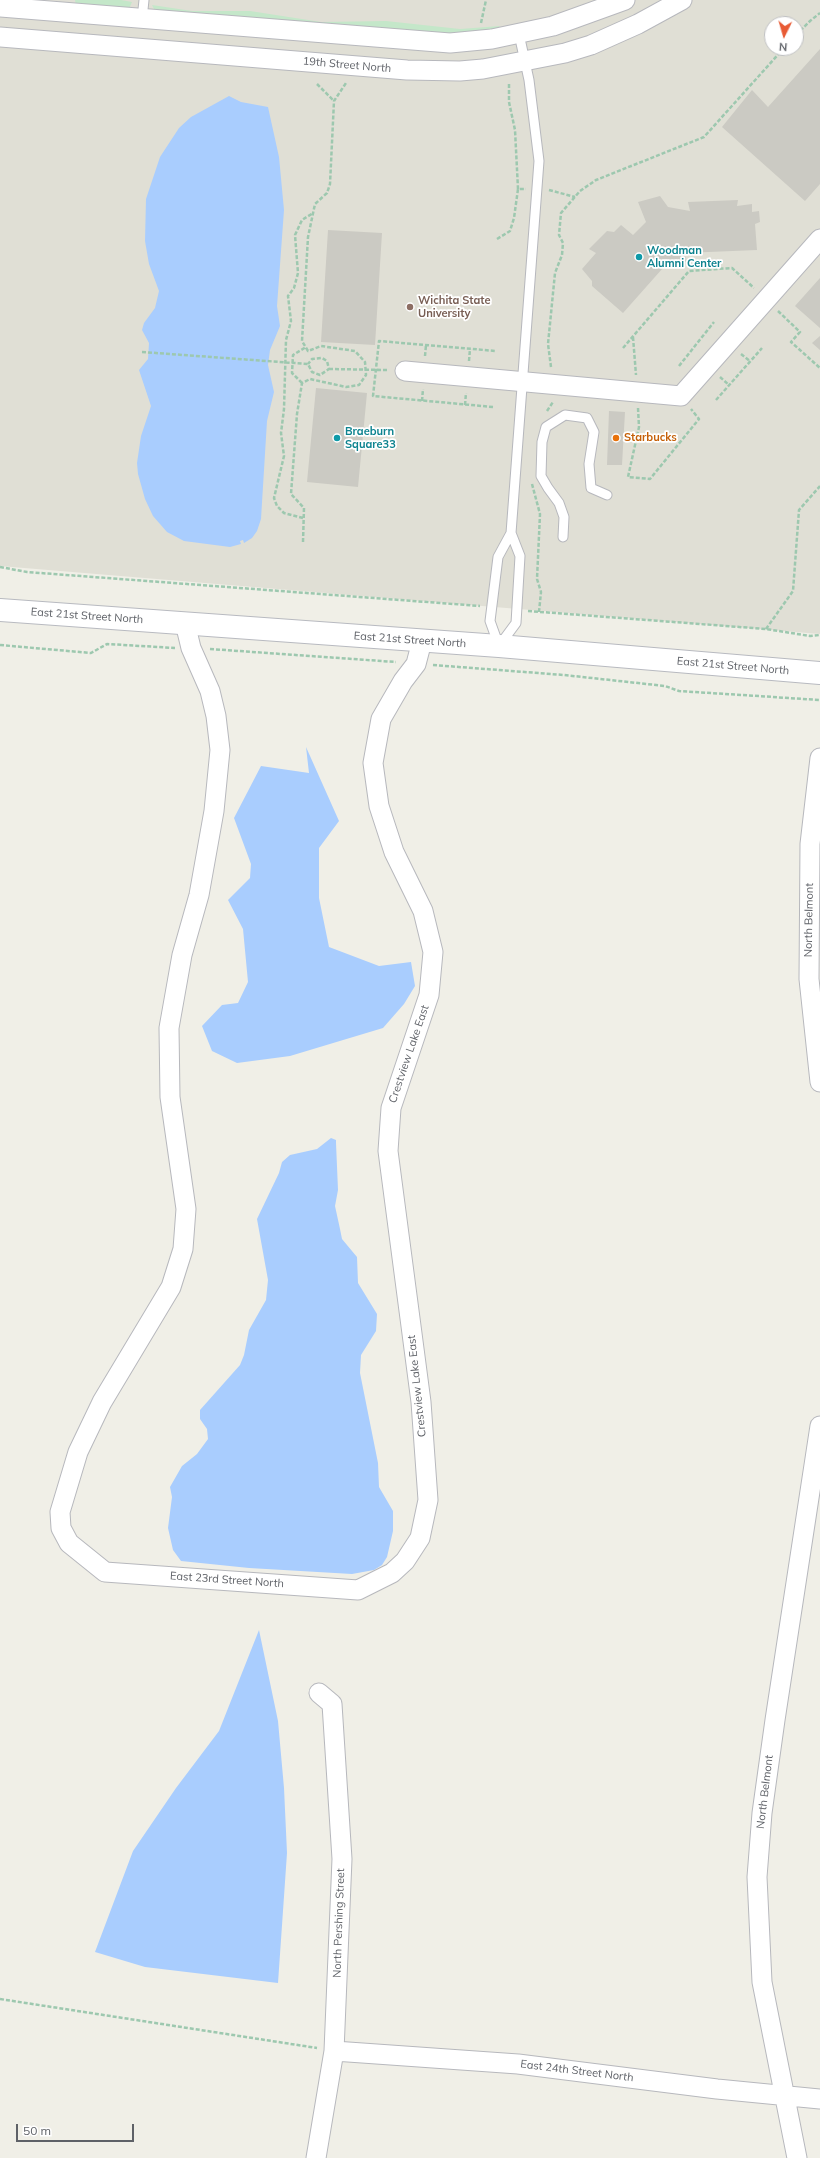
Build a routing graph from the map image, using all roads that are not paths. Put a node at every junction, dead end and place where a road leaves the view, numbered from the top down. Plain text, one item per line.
1 (144, 0) edge
2 (625, 0) edge
3 (682, 0) edge
4 (0, 8) edge
5 (142, 19) junction
6 (519, 34) junction
7 (0, 37) edge
8 (525, 61) junction
9 (820, 239) edge
10 (405, 371) road end
11 (523, 381) junction
12 (607, 495) dead end
13 (511, 532) junction
14 (563, 537) dead end
15 (0, 610) edge
16 (185, 623) junction
17 (422, 641) junction
18 (499, 646) junction
19 (820, 673) edge
20 (820, 758) edge
21 (820, 1082) edge
22 (820, 1426) edge
23 (392, 1573) joint
24 (319, 1693) dead end
25 (334, 2051) junction
26 (784, 2094) junction
27 (820, 2099) edge
28 (316, 2158) edge
29 (797, 2158) edge

1 - 5 lane
2 - 6 street
3 - 8 street, 19th Street North
4 - 5 street
5 - 6 street
6 - 8 lane
7 - 8 street, 19th Street North
8 - 11 lane
9 - 11 street
10 - 11 street
11 - 13 lane
12 - 14 lane
13 - 18 lane
13 - 18 lane
15 - 16 main road, East 21st Street North
16 - 17 main road, East 21st Street North
16 - 23 street, East 23rd Street North
17 - 18 main road, East 21st Street North
17 - 23 street, Crestview Lake East
18 - 19 main road, East 21st Street North
20 - 21 street, North Belmont
22 - 26 street, North Belmont
24 - 25 street, North Pershing Street
25 - 26 street, East 24th Street North
25 - 28 street, North Pershing Street
26 - 27 street, East 24th Street North
26 - 29 street, North Belmont

